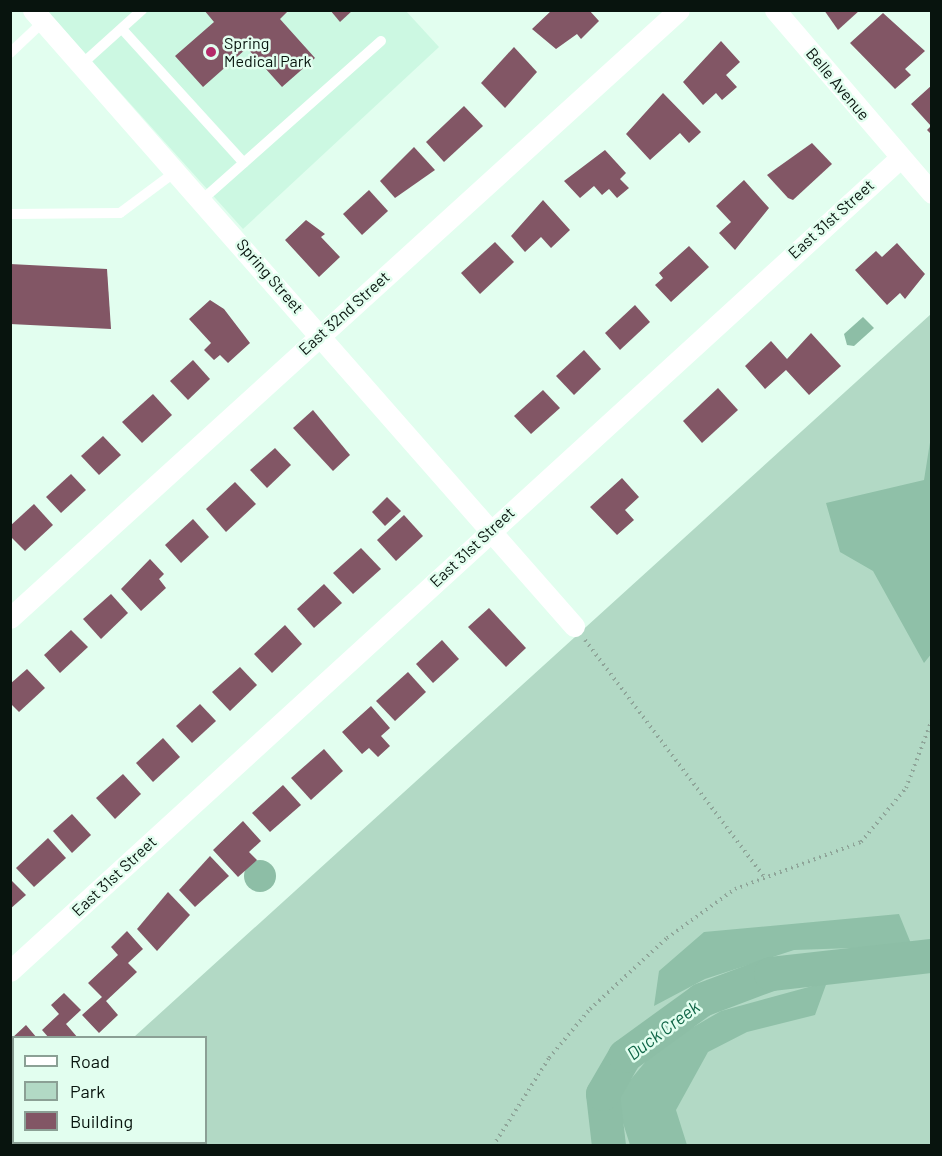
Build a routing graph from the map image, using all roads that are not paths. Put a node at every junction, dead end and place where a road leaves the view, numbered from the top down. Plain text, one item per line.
1 (142, 10) edge
2 (679, 10) edge
3 (775, 10) edge
4 (38, 16) edge
5 (122, 29) junction
6 (381, 40) dead end
7 (10, 53) edge
8 (82, 64) junction
9 (900, 158) junction
10 (244, 163) junction
11 (177, 170) junction
12 (932, 193) edge
13 (203, 199) junction
14 (10, 214) edge
15 (321, 335) junction
16 (490, 530) junction
17 (10, 618) edge
18 (574, 626) road end
19 (10, 971) edge

1 - 5 lane
2 - 15 street, East 32nd Street
3 - 9 street, Belle Avenue
4 - 7 lane
4 - 8 street, Spring Street
5 - 8 lane
5 - 10 lane
6 - 10 lane
8 - 11 street, Spring Street
9 - 12 street
9 - 16 street, East 31st Street
10 - 13 lane
11 - 13 street, Spring Street
11 - 14 lane
13 - 15 street, Spring Street
15 - 16 street, Spring Street
15 - 17 street, East 32nd Street
16 - 18 street, Spring Street
16 - 19 street, East 31st Street

